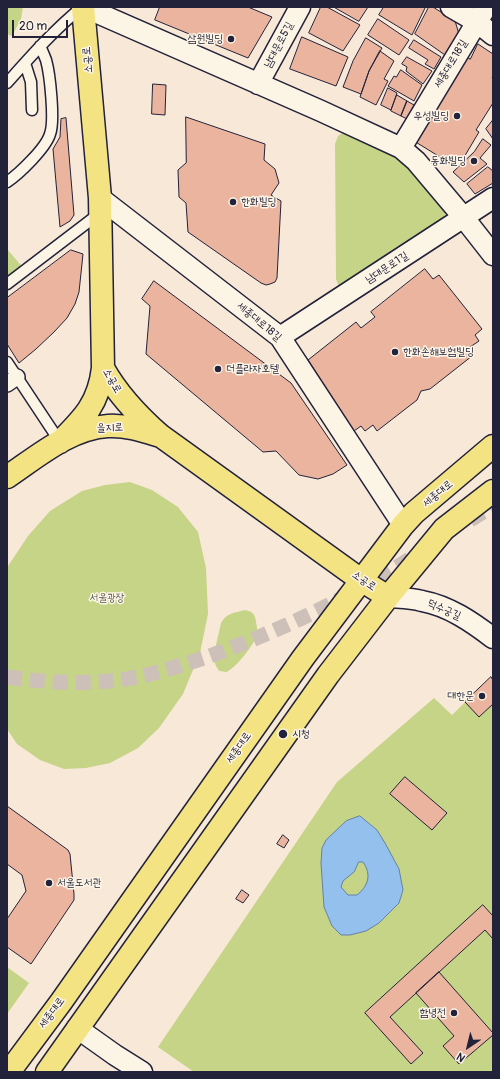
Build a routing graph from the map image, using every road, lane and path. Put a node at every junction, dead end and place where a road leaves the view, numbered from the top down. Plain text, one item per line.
1 (83, 7) edge
2 (300, 7) edge
3 (451, 7) edge
4 (481, 14) edge
5 (493, 35) edge
6 (40, 46) junction
7 (25, 62) junction
8 (7, 83) edge
9 (258, 84) junction
10 (32, 110) dead end
11 (401, 148) junction
12 (7, 182) edge
13 (493, 198) edge
14 (100, 206) junction
15 (464, 218) junction
16 (493, 255) edge
17 (7, 284) edge
18 (280, 337) junction
19 (7, 362) edge
20 (103, 368) junction
21 (12, 380) edge
22 (161, 436) junction
23 (60, 442) junction
24 (493, 446) edge
25 (7, 477) edge
26 (493, 492) edge
27 (403, 525) junction
28 (362, 580) junction
29 (388, 597) junction
30 (493, 638) edge
31 (77, 1028) junction
32 (9, 1072) edge
33 (47, 1072) edge
34 (142, 1072) edge

1 - 6 lane
1 - 9 street
1 - 14 main road, 소공로
2 - 9 street, 남대문로5길
3 - 4 street
4 - 5 street
4 - 11 street, 세종대로18길
6 - 7 lane
6 - 12 lane
7 - 8 lane
7 - 10 lane
9 - 11 street
11 - 15 street
13 - 15 street, 남대문로1길
14 - 17 lane
14 - 18 street, 세종대로18길
14 - 20 main road, 소공로
15 - 16 street
15 - 18 street, 남대문로1길
18 - 27 street, 세종대로18길
19 - 21 lane
20 - 22 main road, 소공로
20 - 23 main road, 을지로
21 - 23 lane
22 - 23 main road, 을지로
22 - 28 main road, 소공로
23 - 25 main road, 을지로
24 - 27 main road, 세종대로
26 - 29 main road
27 - 28 main road, 세종대로
28 - 29 main road, 소공로
28 - 32 main road, 세종대로
29 - 30 street, 덕수궁길
29 - 31 main road
31 - 33 main road
31 - 34 street

